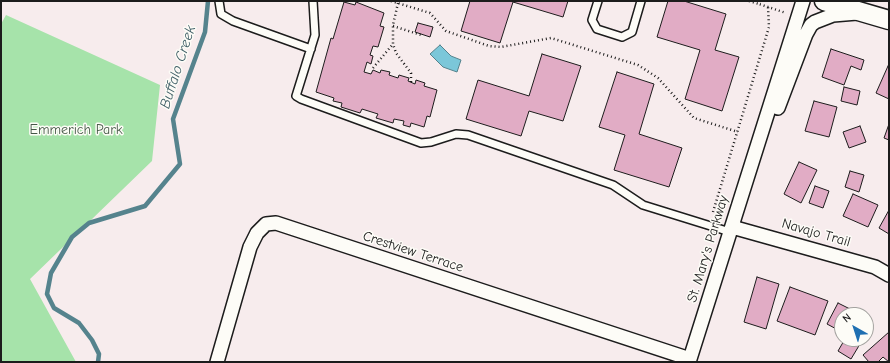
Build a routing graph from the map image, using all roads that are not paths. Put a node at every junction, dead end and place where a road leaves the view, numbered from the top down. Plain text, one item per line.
1 (219, 1) edge
2 (313, 1) edge
3 (598, 1) edge
4 (641, 1) edge
5 (803, 1) edge
6 (824, 1) edge
7 (864, 12) junction
8 (889, 20) edge
9 (311, 49) junction
10 (757, 146) junction
11 (731, 230) junction
12 (889, 275) edge
13 (690, 361) edge
14 (216, 362) edge

1 - 9 lane
2 - 9 lane
3 - 4 lane
5 - 10 street, St. Mary's Parkway
6 - 7 main road
7 - 8 main road
7 - 10 street, St. Mary's Parkway
9 - 11 lane
10 - 11 street, St. Mary's Parkway
11 - 12 street, Navajo Trail
11 - 13 street, St. Mary's Parkway
13 - 14 street, Crestview Terrace

